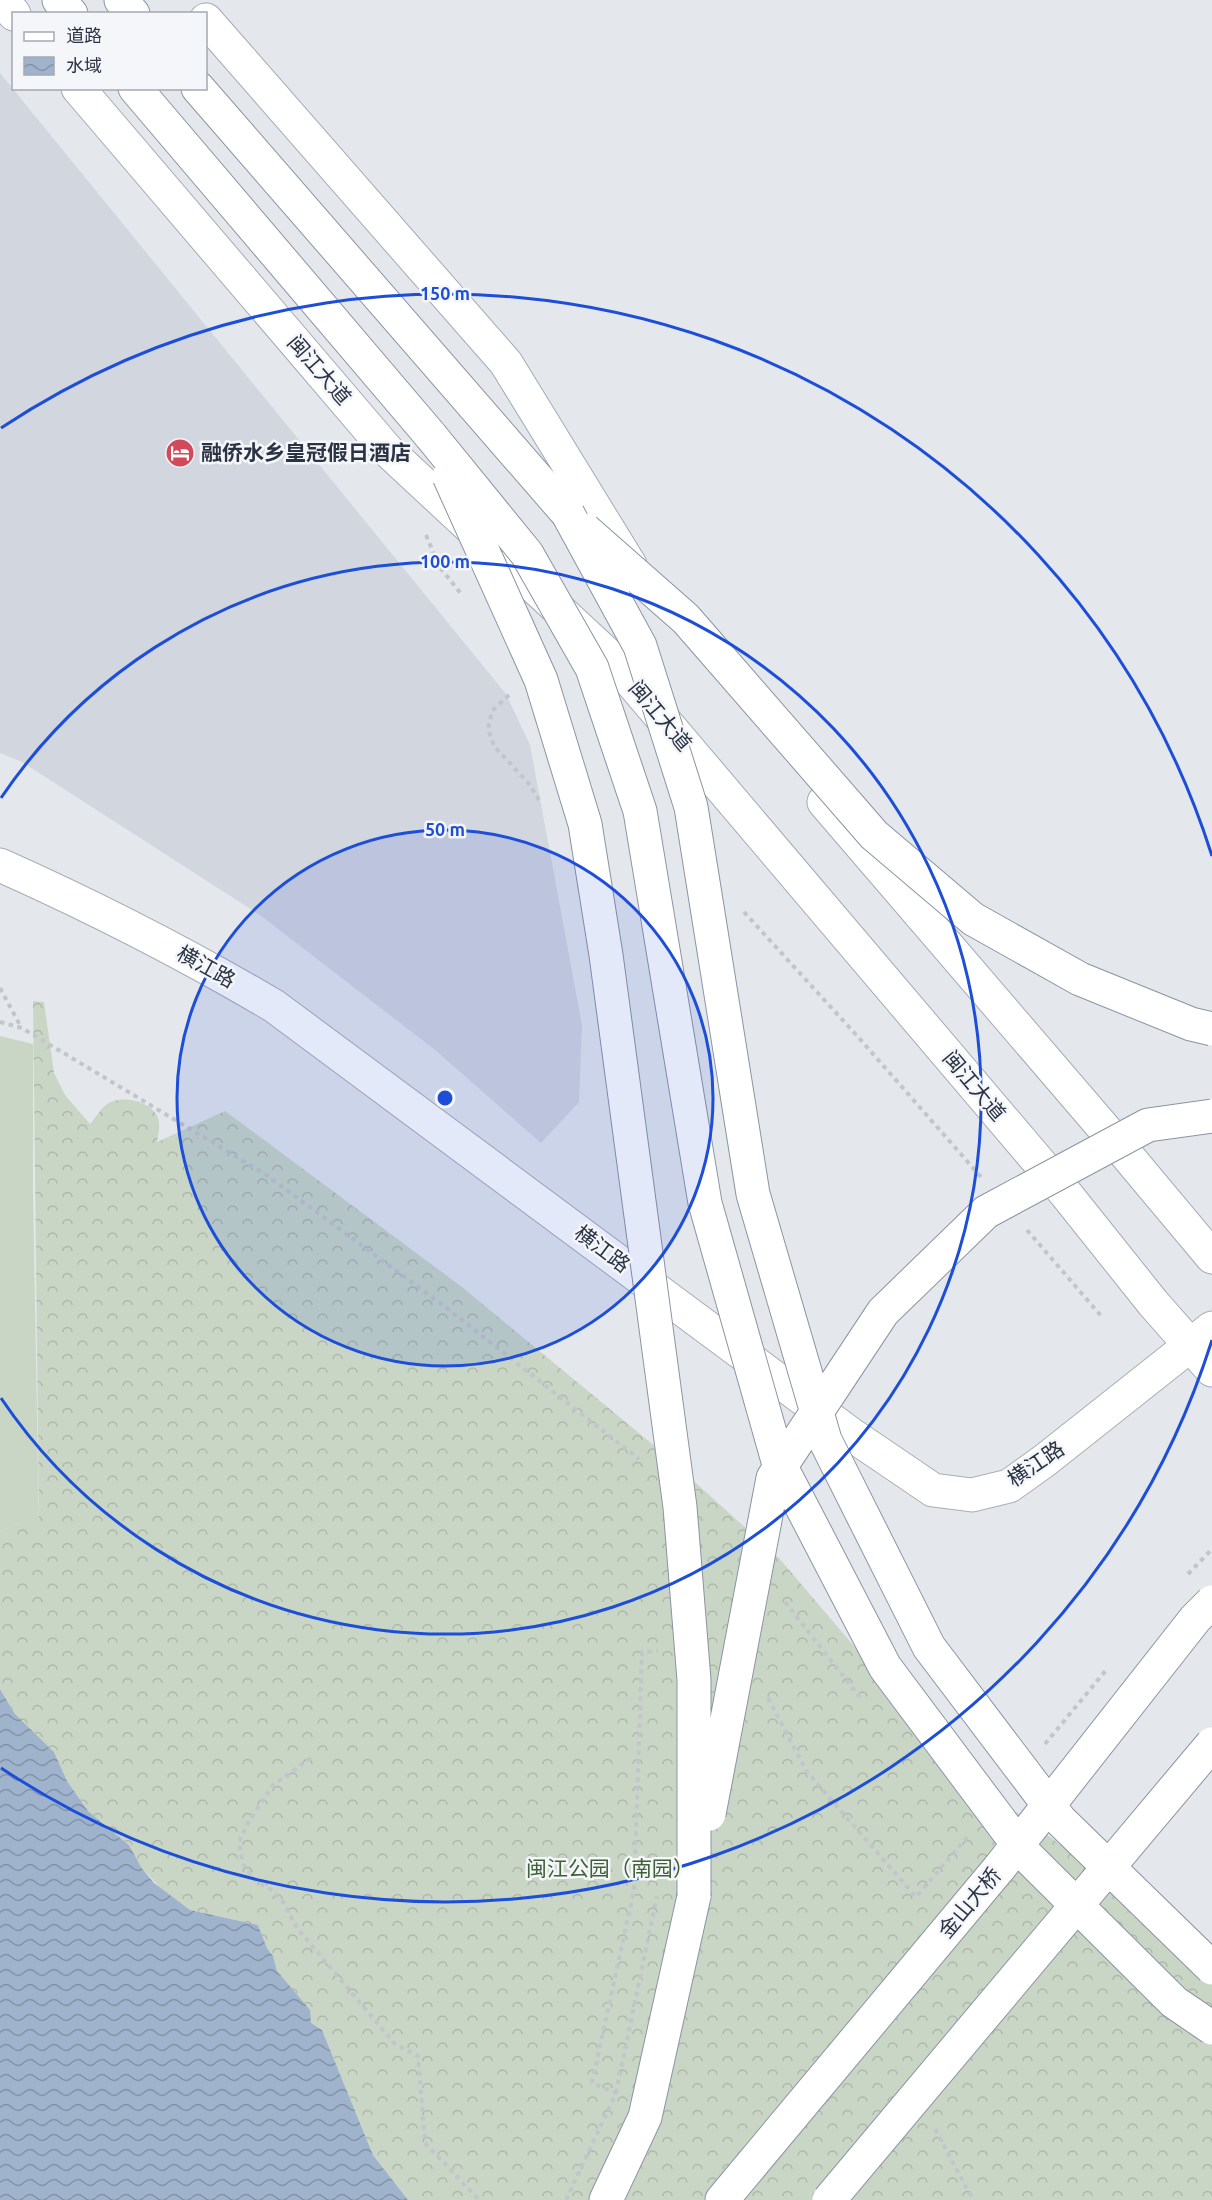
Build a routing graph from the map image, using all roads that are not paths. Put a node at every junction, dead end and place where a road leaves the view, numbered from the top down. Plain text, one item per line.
1 (3, 0) edge
2 (59, 0) edge
3 (121, 0) edge
4 (188, 0) edge
5 (12, 12) edge
6 (69, 12) edge
7 (131, 12) edge
8 (198, 12) edge
9 (207, 21) edge
10 (80, 90) edge
11 (137, 90) edge
12 (200, 90) edge
13 (431, 436) junction
14 (568, 514) junction
15 (0, 865) edge
16 (1212, 1029) edge
17 (1212, 1116) edge
18 (1212, 1257) edge
19 (1201, 1337) edge
20 (1212, 1370) edge
21 (1212, 1602) edge
22 (1212, 1744) edge
23 (694, 1896) junction
24 (1212, 1968) edge
25 (1212, 2028) edge
26 (606, 2200) edge
27 (722, 2200) edge
28 (829, 2200) edge

1 - 5 main road
2 - 6 main road
3 - 7 main road
4 - 8 main road
9 - 18 main road
10 - 19 main road, 闽江大道
11 - 13 main road
12 - 14 main road
13 - 23 main road, bridge
13 - 25 main road, bridge
14 - 16 main road, bridge
14 - 24 main road, bridge
15 - 19 main road, 横江路
17 - 23 main road, bridge
19 - 20 main road, 闽江大道
21 - 27 main road, 金山大桥, bridge
22 - 28 main road, bridge
23 - 26 main road

